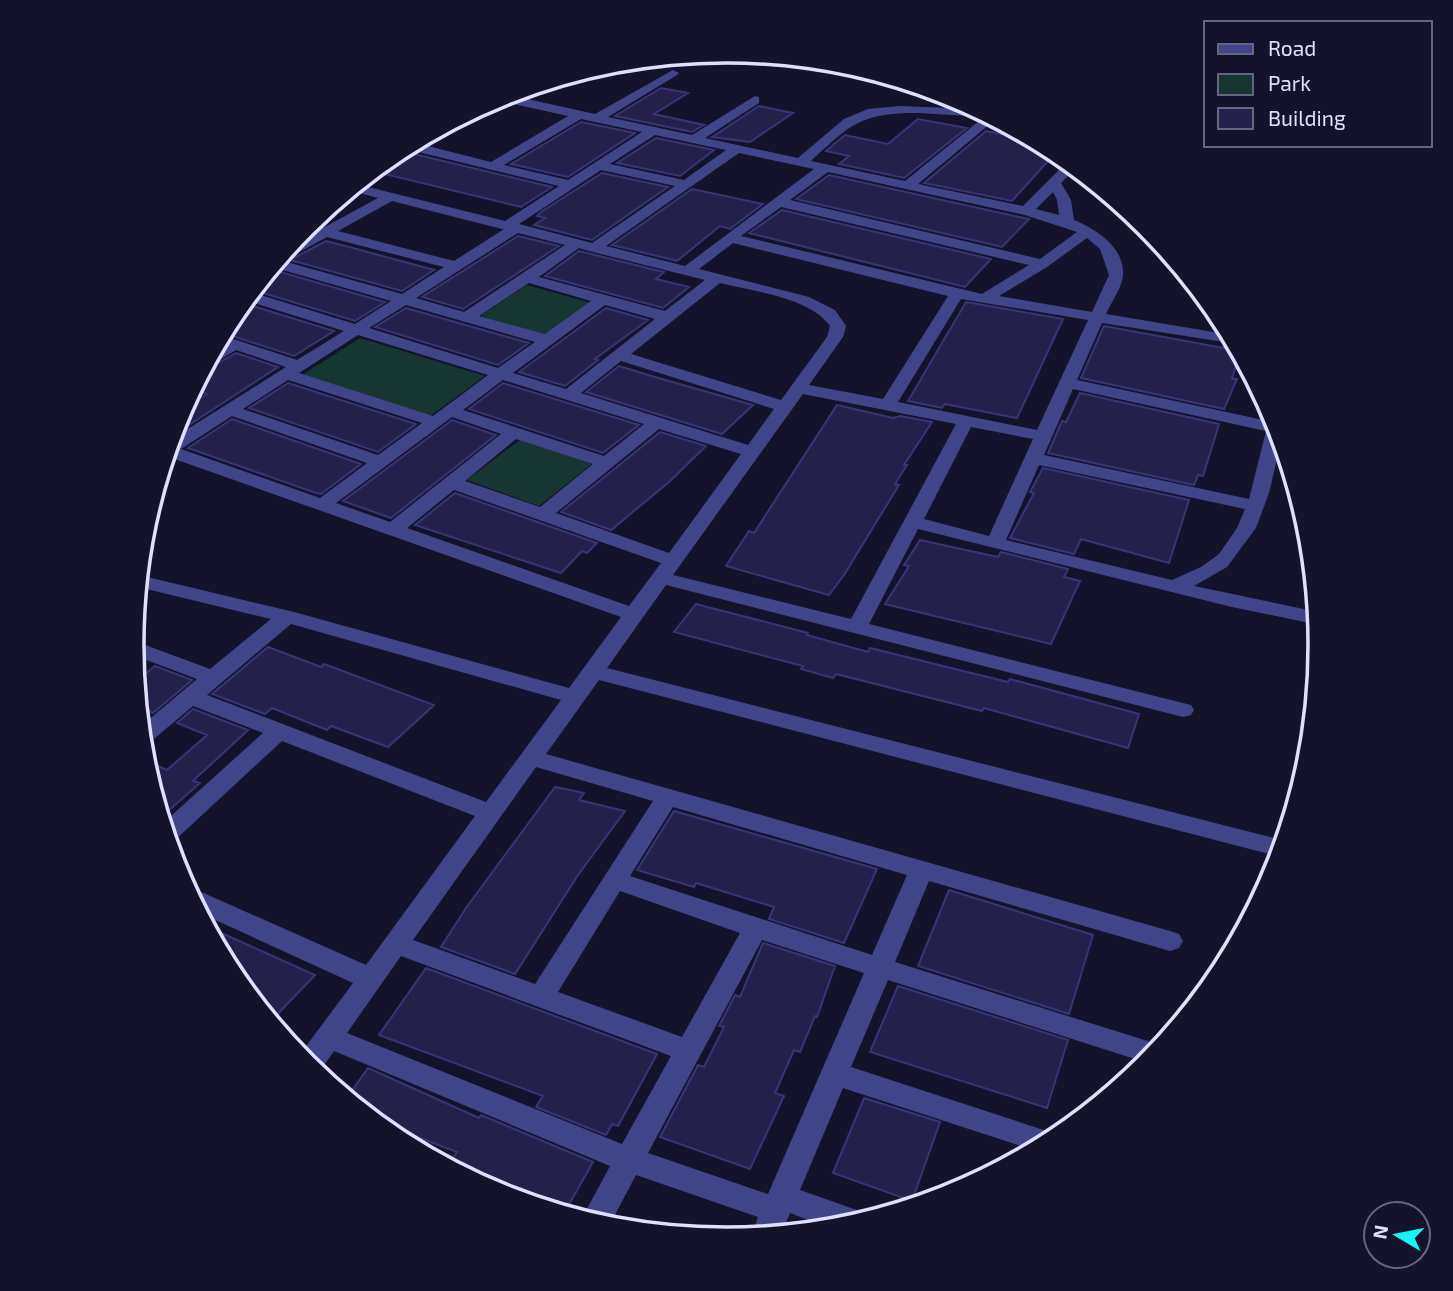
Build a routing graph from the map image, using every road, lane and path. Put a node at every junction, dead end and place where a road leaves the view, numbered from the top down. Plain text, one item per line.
1 (673, 73) dead end
2 (755, 100) dead end
3 (521, 101) edge
4 (960, 112) edge
5 (580, 114) junction
6 (597, 118) junction
7 (984, 123) edge
8 (654, 130) junction
9 (695, 139) junction
10 (738, 148) junction
11 (423, 149) edge
12 (801, 162) junction
13 (493, 166) junction
14 (599, 166) junction
15 (825, 167) junction
16 (1065, 172) edge
17 (1054, 182) junction
18 (570, 184) junction
19 (686, 184) junction
20 (908, 185) junction
21 (364, 190) edge
22 (390, 197) junction
23 (779, 202) junction
24 (1026, 211) junction
25 (1067, 222) junction
26 (512, 227) junction
27 (1087, 231) junction
28 (325, 232) junction
29 (730, 239) junction
30 (308, 242) edge
31 (586, 246) junction
32 (1042, 264) junction
33 (285, 266) edge
34 (456, 266) junction
35 (688, 271) junction
36 (527, 278) junction
37 (717, 278) junction
38 (957, 294) junction
39 (258, 299) edge
40 (405, 299) junction
41 (603, 299) junction
42 (984, 299) junction
43 (467, 317) junction
44 (667, 317) junction
45 (1097, 318) junction
46 (357, 329) junction
47 (1221, 338) edge
48 (547, 340) junction
49 (229, 343) edge
50 (618, 355) junction
51 (293, 370) junction
52 (500, 374) junction
53 (1067, 383) junction
54 (799, 388) junction
55 (568, 395) junction
56 (888, 405) junction
57 (786, 407) junction
58 (230, 410) junction
59 (450, 411) junction
60 (965, 421) junction
61 (435, 422) junction
62 (657, 422) junction
63 (1265, 423) edge
64 (514, 432) junction
65 (1043, 436) junction
66 (181, 441) edge
67 (1272, 442) edge
68 (753, 452) junction
69 (177, 453) edge
70 (1033, 458) junction
71 (381, 462) junction
72 (607, 463) junction
73 (452, 483) junction
74 (322, 505) junction
75 (1255, 506) junction
76 (542, 515) junction
77 (912, 522) junction
78 (392, 530) junction
79 (995, 543) junction
80 (668, 569) junction
81 (147, 584) edge
82 (1174, 587) junction
83 (635, 615) junction
84 (287, 616) junction
85 (1308, 617) edge
86 (857, 627) junction
87 (144, 652) edge
88 (594, 672) junction
89 (214, 678) junction
90 (192, 697) junction
91 (576, 697) junction
92 (1183, 710) dead end
93 (150, 731) edge
94 (279, 731) junction
95 (532, 758) junction
96 (667, 797) junction
97 (492, 813) junction
98 (173, 827) edge
99 (1273, 846) edge
100 (922, 869) junction
101 (615, 880) junction
102 (205, 905) edge
103 (756, 929) junction
104 (1170, 941) dead end
105 (396, 944) junction
106 (879, 969) junction
107 (371, 979) junction
108 (541, 997) junction
109 (328, 1037) junction
110 (1138, 1049) dead end
111 (689, 1051) junction
112 (314, 1056) edge
113 (834, 1073) junction
114 (1037, 1138) edge
115 (629, 1160) junction
116 (779, 1204) junction
117 (600, 1214) edge
118 (834, 1218) edge
119 (769, 1227) edge

1 - 6 street
2 - 9 street
3 - 5 street
4 - 12 street
5 - 6 street
5 - 13 street
6 - 8 street
7 - 20 street
8 - 9 street
8 - 14 street
9 - 10 street
10 - 12 street
10 - 19 street
11 - 13 street
12 - 15 street
13 - 18 street
14 - 18 street
14 - 19 street
15 - 20 street
15 - 23 street
16 - 17 street
17 - 24 street
17 - 25 street
18 - 26 street
19 - 31 street
20 - 24 street
21 - 22 street
22 - 26 street
22 - 28 street
23 - 29 street
23 - 32 street
24 - 25 street
25 - 27 street
26 - 31 street
26 - 34 street
27 - 32 street
27 - 45 street
28 - 30 street
28 - 34 street
29 - 35 street
29 - 38 street
31 - 35 street
31 - 36 street
32 - 42 street
33 - 40 street
34 - 40 street
35 - 37 street
36 - 41 street
36 - 43 street
37 - 44 street
37 - 54 street
38 - 42 street
38 - 56 street
39 - 46 street
40 - 43 street
40 - 46 street
41 - 44 street
41 - 48 street
42 - 45 street
43 - 48 street
44 - 50 street
45 - 47 street
45 - 53 street
46 - 51 street
46 - 52 street
48 - 52 street
49 - 51 street
50 - 55 street
50 - 57 street
51 - 58 street
51 - 61 street
52 - 55 street
52 - 59 street
53 - 63 street
53 - 65 street
54 - 56 street
54 - 57 street
55 - 62 street
56 - 60 street
57 - 68 street
58 - 66 street
58 - 71 street
59 - 61 street
59 - 64 street
60 - 65 street
60 - 77 street
61 - 71 street
62 - 68 street
62 - 72 street
64 - 72 street
64 - 73 street
65 - 70 street
67 - 75 street
68 - 80 street
69 - 74 street
70 - 75 street
70 - 79 street
71 - 74 street
72 - 76 street
73 - 76 street
73 - 78 street
74 - 78 street
75 - 82 street
76 - 80 street
77 - 79 street
77 - 86 street
78 - 83 street
79 - 82 street
80 - 83 street
80 - 86 street
81 - 84 street
82 - 85 street
83 - 88 street
84 - 89 street
84 - 91 street
86 - 92 street
87 - 89 street
88 - 91 street
88 - 99 street
89 - 90 street
90 - 93 street
90 - 94 street
91 - 95 street
94 - 97 street
94 - 98 street
95 - 96 street
95 - 97 street
96 - 100 street
96 - 101 street
97 - 105 street
100 - 104 street
100 - 106 street
101 - 103 street
101 - 108 street
102 - 107 street
103 - 106 street
103 - 111 street
105 - 107 street
105 - 108 street
106 - 110 street
106 - 113 street
107 - 109 street
108 - 111 street
109 - 112 street
109 - 115 street
111 - 115 street
113 - 114 street
113 - 116 street
115 - 116 street
115 - 117 street
116 - 118 street
116 - 119 street

